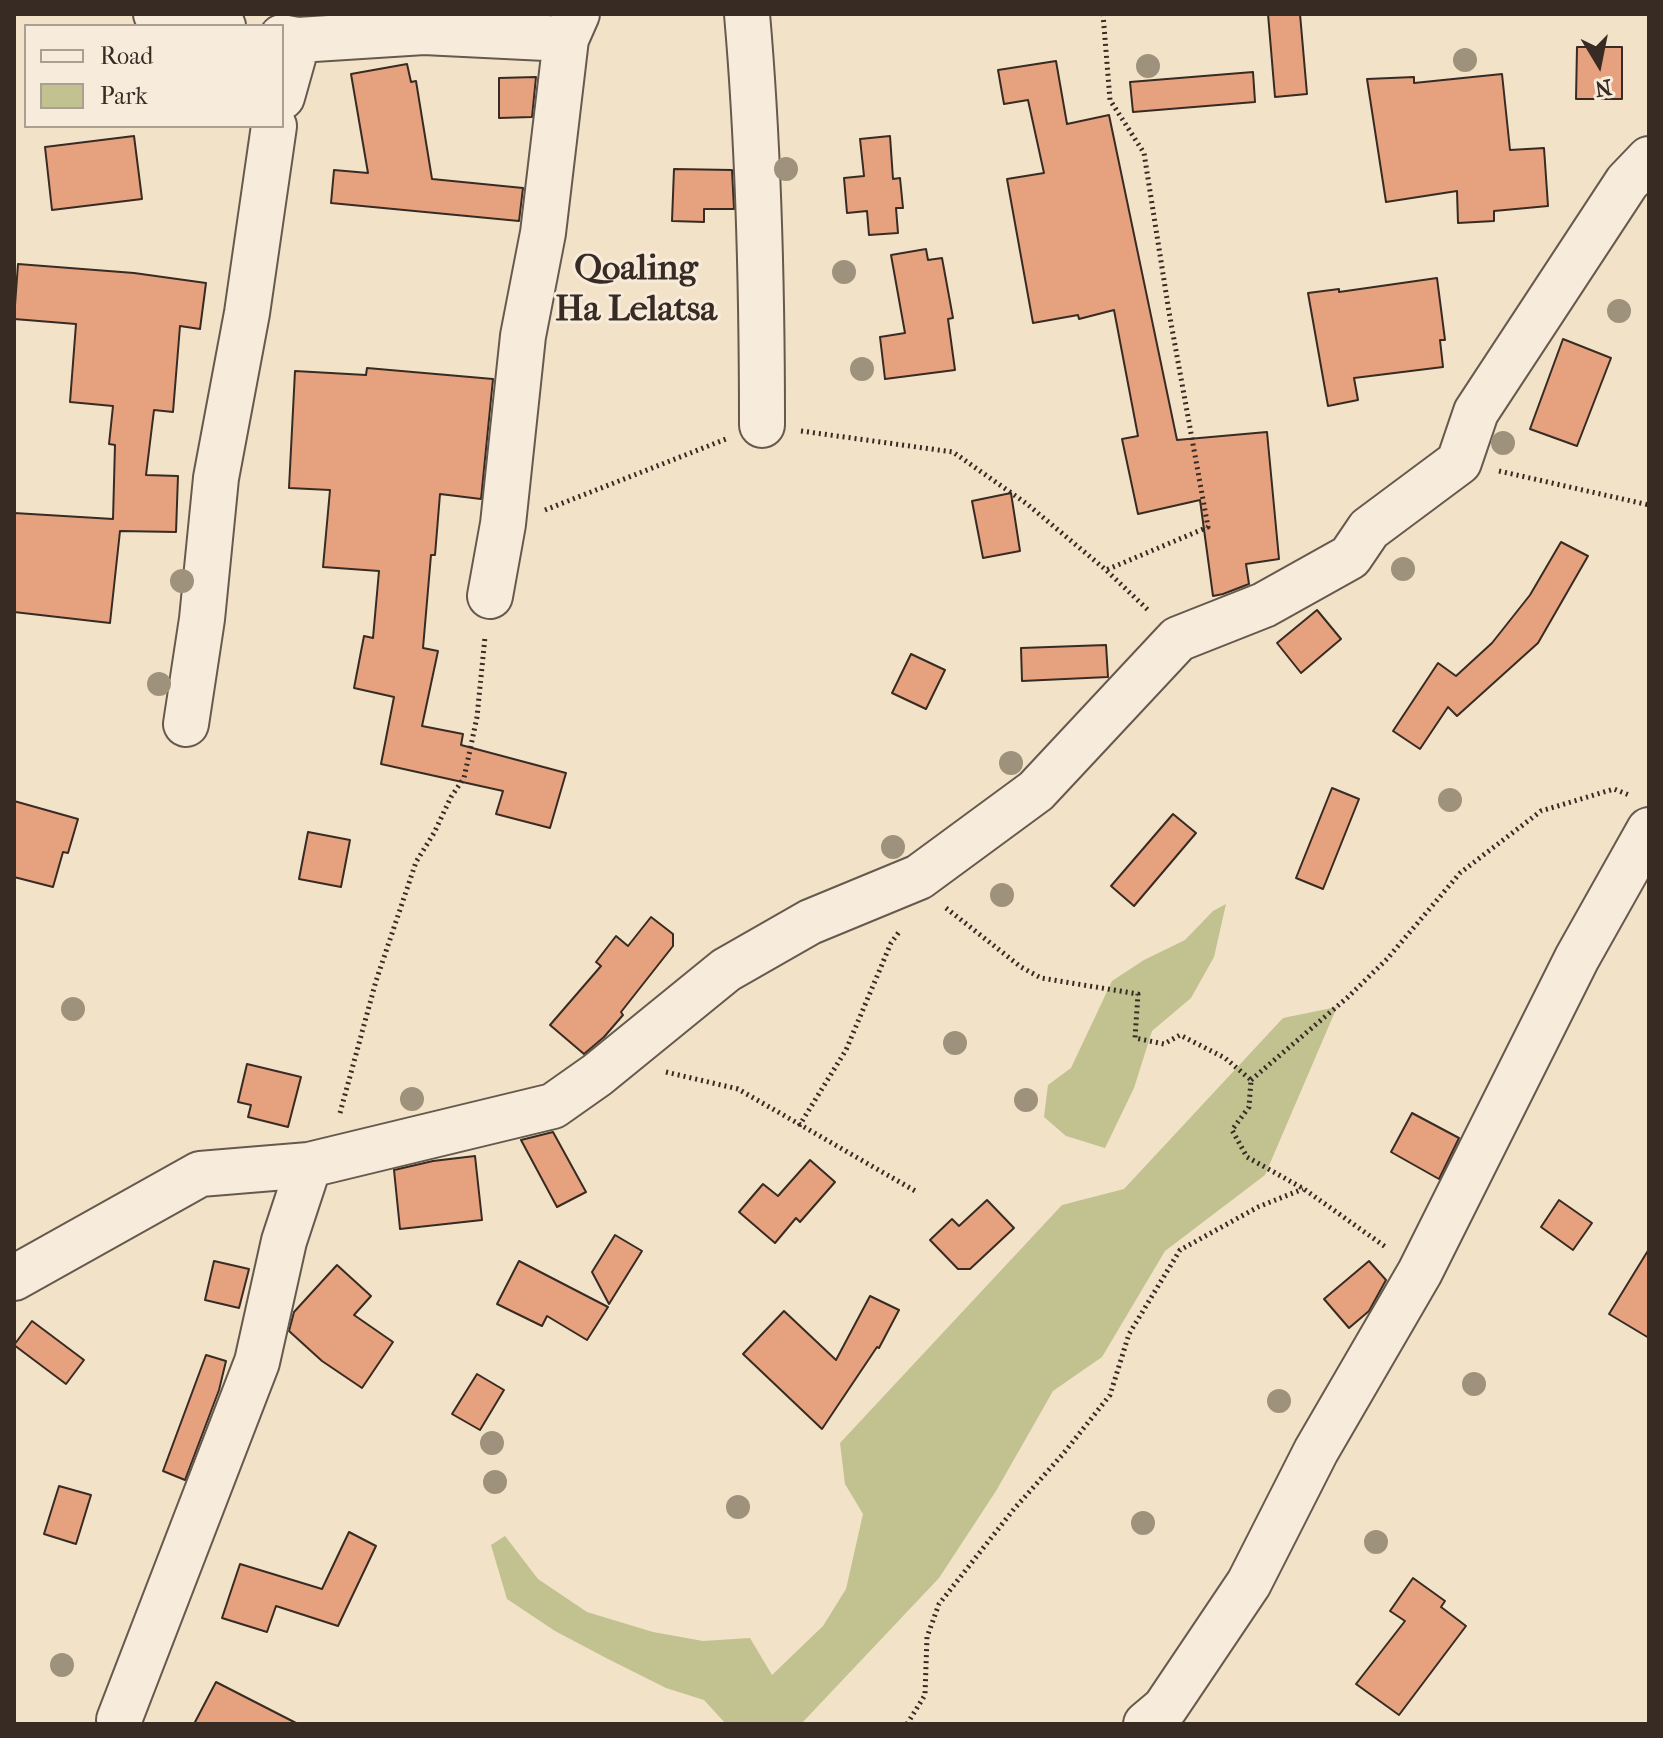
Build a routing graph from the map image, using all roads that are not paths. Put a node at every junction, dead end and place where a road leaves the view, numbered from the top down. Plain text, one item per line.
1 (156, 14) edge
2 (747, 14) edge
3 (212, 24) edge
4 (571, 27) edge
5 (290, 38) edge
6 (284, 82) edge
7 (274, 128) edge
8 (1649, 159) edge
9 (762, 425) road end
10 (490, 596) road end
11 (186, 724) dead end
12 (1643, 814) edge
13 (309, 1165) junction
14 (14, 1278) edge
15 (119, 1720) dead end
16 (1146, 1724) edge

1 - 3 street
2 - 9 street
4 - 5 street
4 - 10 street
5 - 6 street
7 - 11 street
8 - 13 street
12 - 16 street
13 - 14 street
13 - 15 street

